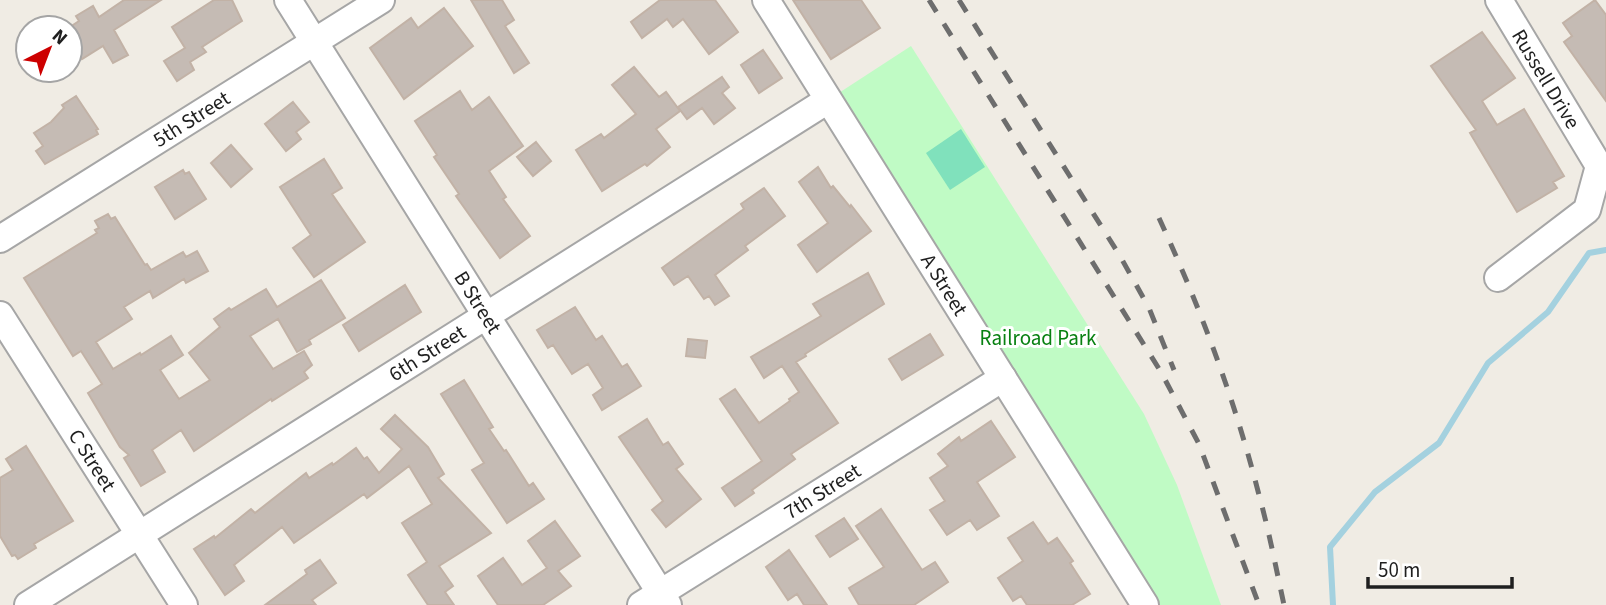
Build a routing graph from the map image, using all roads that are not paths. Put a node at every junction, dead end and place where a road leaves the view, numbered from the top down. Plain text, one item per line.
1 (288, 0) edge
2 (381, 0) edge
3 (766, 0) edge
4 (1499, 0) edge
5 (314, 40) junction
6 (828, 100) junction
7 (0, 239) edge
8 (1498, 278) dead end
9 (0, 315) edge
10 (485, 315) junction
11 (1003, 377) junction
12 (139, 535) junction
13 (656, 601) edge
14 (28, 605) edge
15 (184, 605) edge
16 (1145, 605) edge

1 - 5 street, B Street
2 - 5 street, 5th Street
3 - 6 street, A Street
4 - 8 street, Russell Drive
5 - 7 street, 5th Street
5 - 10 street, B Street
6 - 10 street, 6th Street
6 - 11 street, A Street
9 - 12 street, C Street
10 - 12 street, 6th Street
10 - 13 street, B Street
11 - 13 street, 7th Street
11 - 16 street, A Street
12 - 14 street, 6th Street
12 - 15 street, C Street

